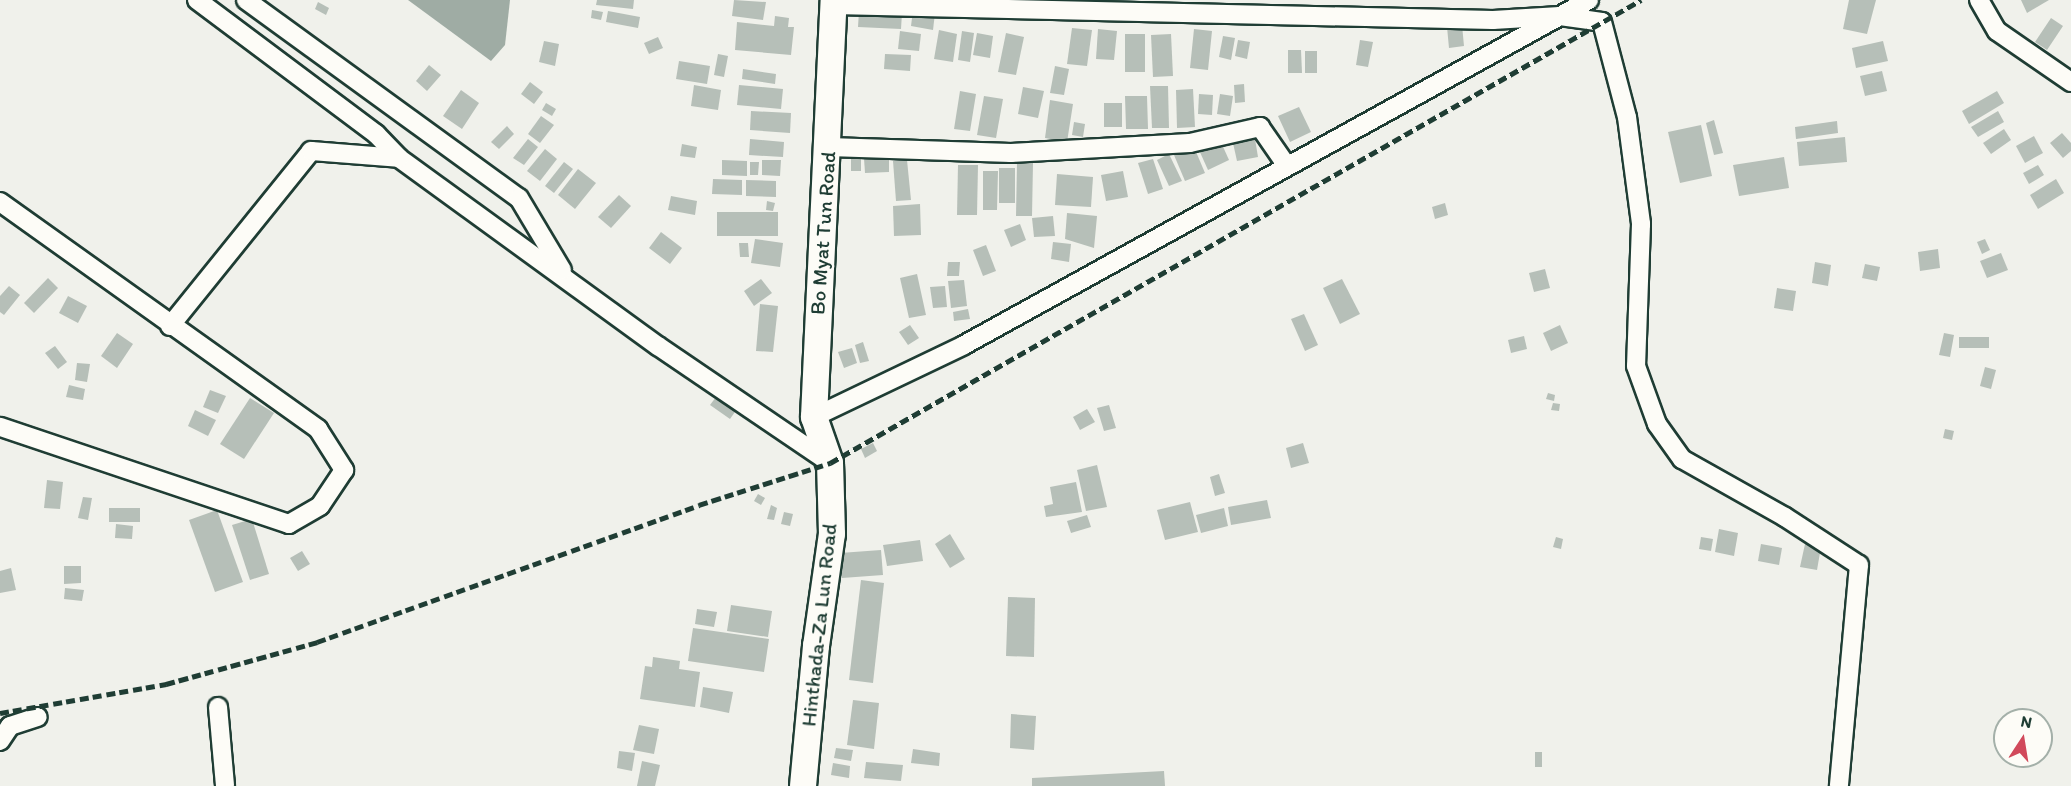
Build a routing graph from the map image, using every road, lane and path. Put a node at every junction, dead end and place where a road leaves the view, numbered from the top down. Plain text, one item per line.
1 (196, 0) edge
2 (246, 0) edge
3 (1588, 0) edge
4 (1979, 0) edge
5 (834, 2) edge
6 (1294, 7) edge
7 (1560, 16) junction
8 (2071, 82) edge
9 (829, 147) junction
10 (399, 158) junction
11 (1287, 166) junction
12 (0, 202) edge
13 (566, 277) junction
14 (170, 326) junction
15 (813, 417) junction
16 (0, 427) edge
17 (830, 463) junction
18 (218, 707) dead end
19 (39, 717) dead end
20 (0, 741) edge
21 (225, 786) edge
22 (803, 786) edge
23 (1839, 786) edge

1 - 10 street
2 - 13 street
3 - 7 street
4 - 8 street
5 - 6 street
5 - 9 main road, Bo Myat Tun Road
6 - 7 street
7 - 11 street
7 - 23 street
9 - 11 street
9 - 15 main road, Bo Myat Tun Road
10 - 13 street
10 - 14 street
11 - 15 street
12 - 14 street
13 - 17 street
14 - 16 street
15 - 17 main road, Bo Myat Tun Road
17 - 22 main road, Hinthada-Za Lun Road
18 - 21 street
19 - 20 street

